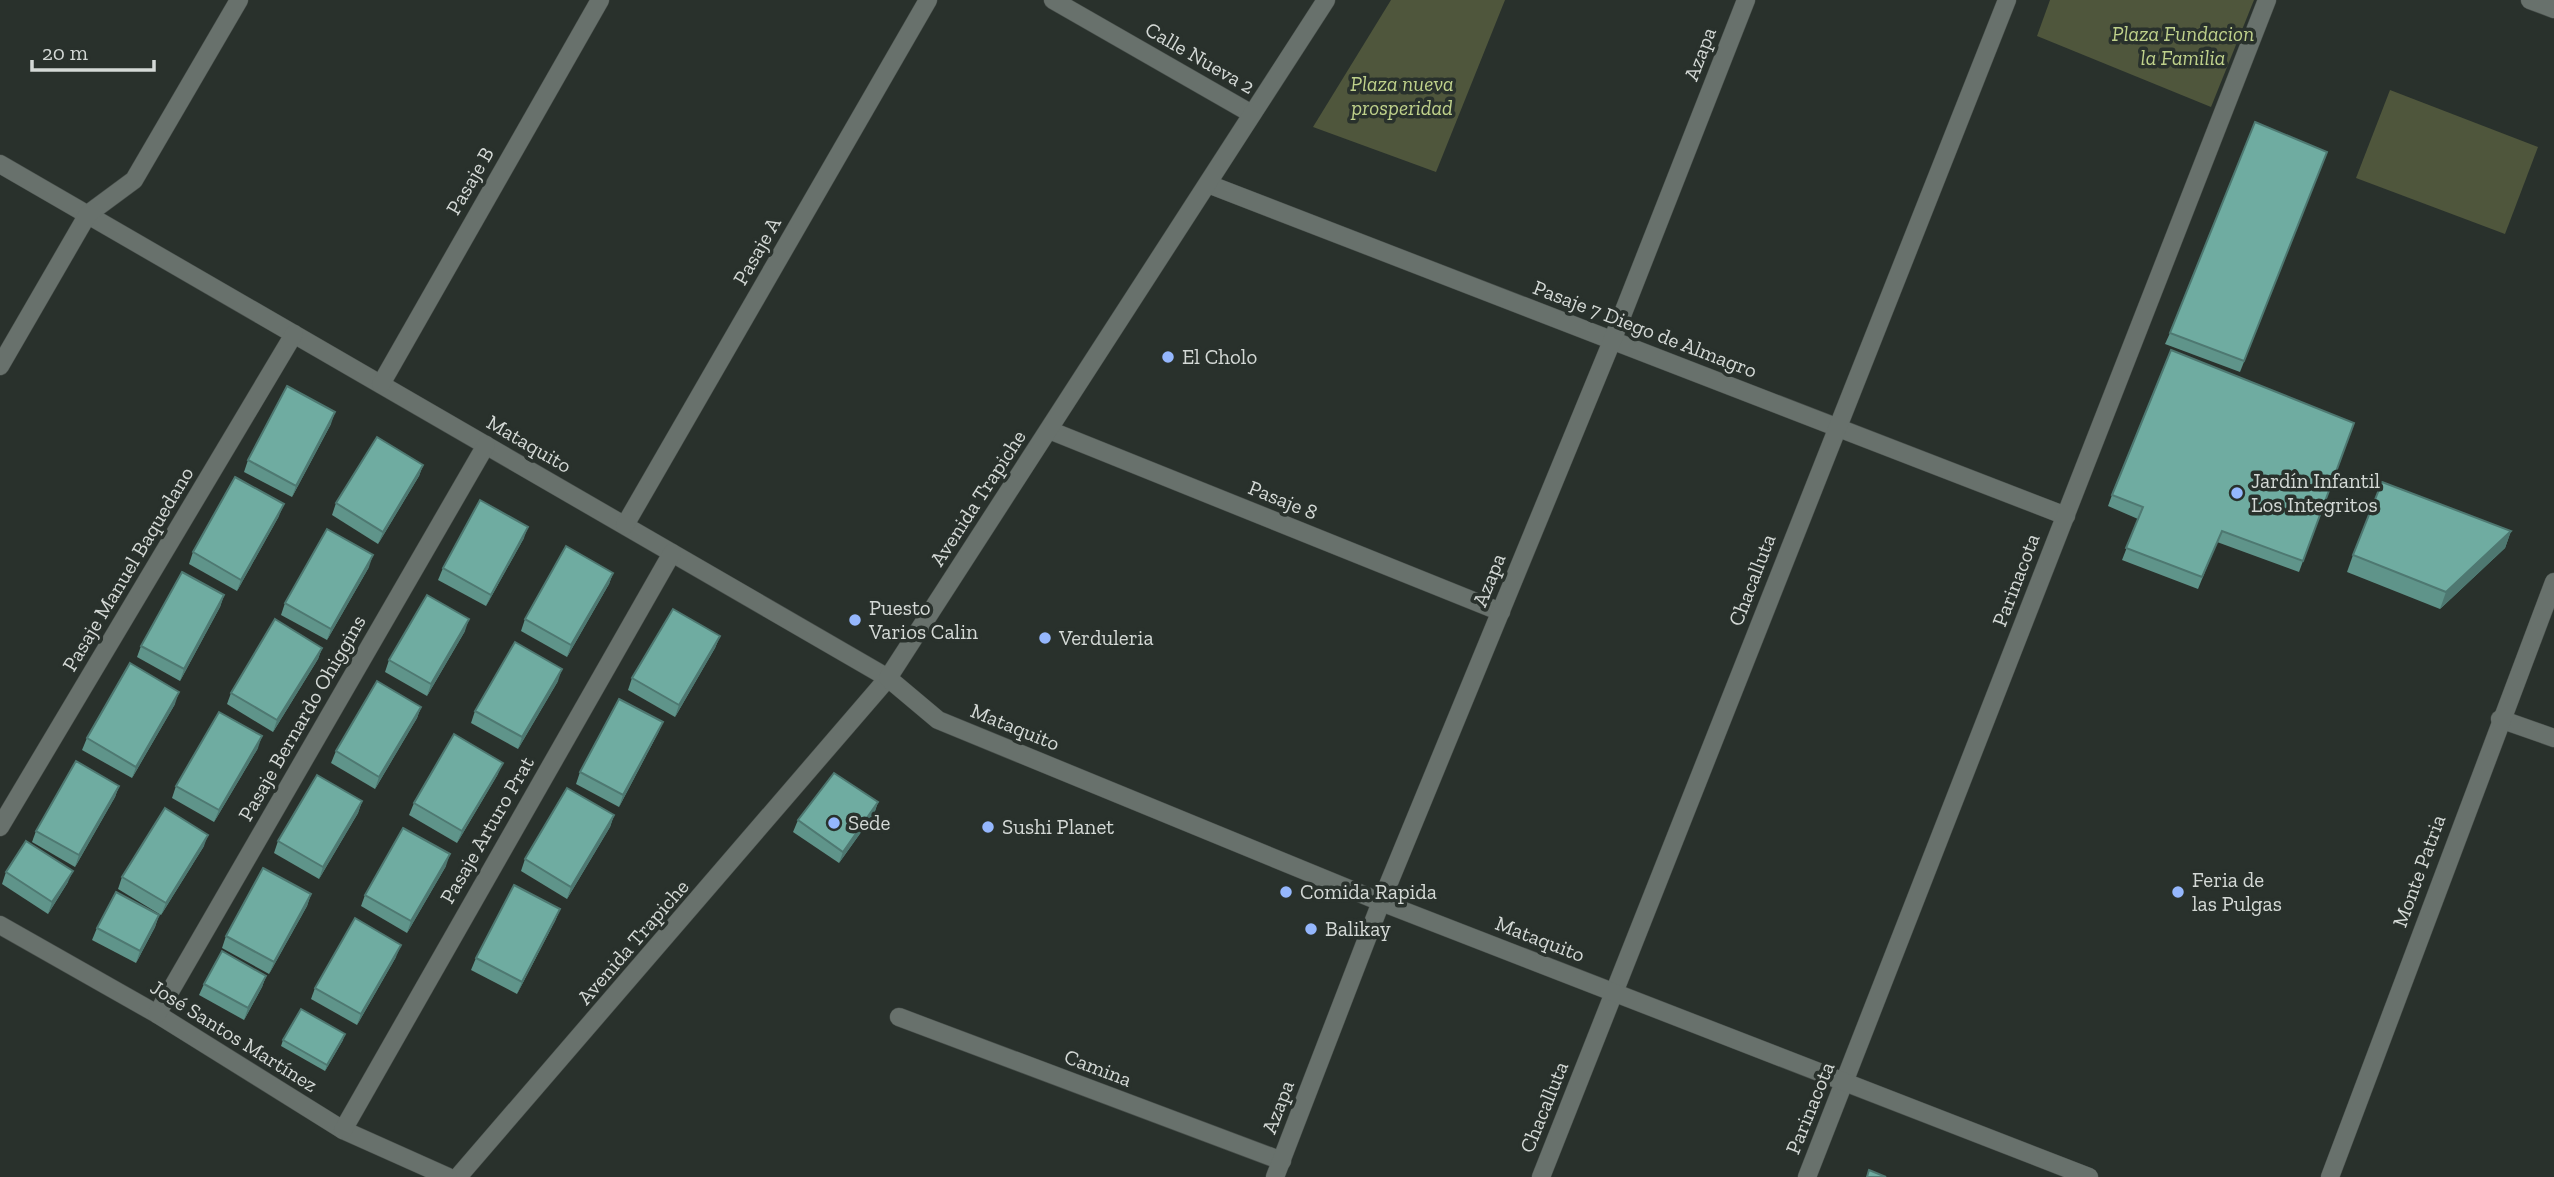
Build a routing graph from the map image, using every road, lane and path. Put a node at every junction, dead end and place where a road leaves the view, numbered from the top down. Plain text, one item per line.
1 (239, 0) edge
2 (600, 0) edge
3 (928, 0) edge
4 (1053, 0) edge
5 (1326, 0) edge
6 (1745, 0) edge
7 (2007, 0) edge
8 (2267, 0) edge
9 (2529, 0) edge
10 (2554, 9) edge
11 (1252, 114) junction
12 (0, 164) edge
13 (1208, 184) junction
14 (88, 214) junction
15 (295, 334) junction
16 (1612, 341) junction
17 (0, 366) edge
18 (381, 384) junction
19 (1836, 427) junction
20 (1049, 430) junction
21 (486, 445) junction
22 (2066, 516) junction
23 (625, 525) junction
24 (672, 552) junction
25 (2554, 582) edge
26 (1501, 612) junction
27 (888, 678) junction
28 (2500, 719) junction
29 (2554, 738) edge
30 (0, 827) edge
31 (1381, 902) junction
32 (0, 925) edge
33 (1615, 993) junction
34 (157, 1014) junction
35 (898, 1017) dead end
36 (1845, 1082) junction
37 (343, 1130) junction
38 (1279, 1169) edge
39 (2066, 1173) edge
40 (447, 1177) edge
41 (458, 1177) edge
42 (1541, 1177) edge
43 (1807, 1177) edge
44 (2089, 1177) edge
45 (2330, 1177) edge

1 - 14 street
2 - 18 street, Pasaje B
3 - 23 street, Pasaje A
4 - 11 street, Calle Nueva 2
5 - 11 street, Avenida Trapiche
6 - 16 street, Azapa
7 - 19 street, Chacalluta
8 - 22 street, Parinacota
9 - 10 street
11 - 13 street, Avenida Trapiche
12 - 14 street, Mataquito
13 - 16 street, Pasaje 7 Diego de Almagro
13 - 20 street, Avenida Trapiche
14 - 15 street, Mataquito
14 - 17 street
15 - 18 street, Mataquito
15 - 30 street, Pasaje Manuel Baquedano
16 - 19 street, Pasaje 7 Diego de Almagro
16 - 26 street, Azapa
18 - 21 street, Mataquito
19 - 22 street, Pasaje 7 Diego de Almagro
19 - 33 street, Chacalluta
20 - 26 street, Pasaje 8
20 - 27 street, Avenida Trapiche
21 - 23 street, Mataquito
21 - 34 street, Pasaje Bernardo Ohiggins
22 - 36 street, Parinacota
23 - 24 street, Mataquito
24 - 27 street, Mataquito
24 - 37 street, Pasaje Arturo Prat
25 - 28 street, Monte Patria
26 - 31 street, Azapa
27 - 31 street, Mataquito
27 - 41 street, Avenida Trapiche
28 - 29 street
28 - 45 street, Monte Patria
31 - 33 street, Mataquito
31 - 38 street, Azapa
32 - 34 street, José Santos Martínez
33 - 36 street, Mataquito
33 - 42 street, Chacalluta
34 - 37 street, José Santos Martínez
35 - 38 street, Camina
36 - 39 street, Mataquito
36 - 43 street, Parinacota
37 - 40 street, José Santos Martínez
39 - 44 street, Mataquito

